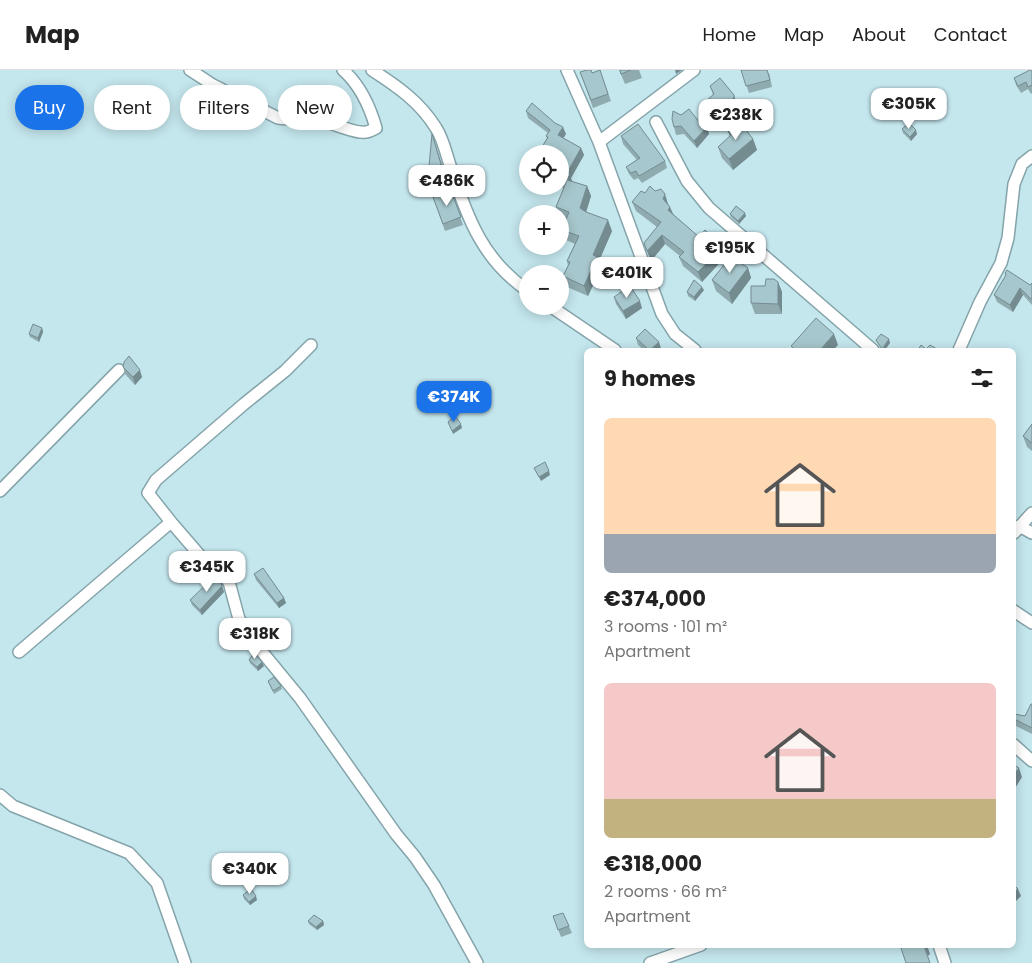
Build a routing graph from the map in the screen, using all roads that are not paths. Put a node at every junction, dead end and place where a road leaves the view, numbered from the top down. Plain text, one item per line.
1 (190, 70) edge
2 (343, 70) edge
3 (372, 70) edge
4 (567, 70) edge
5 (694, 70) edge
6 (656, 122) dead end
7 (599, 142) junction
8 (1032, 156) edge
9 (519, 284) edge
10 (563, 315) edge
11 (310, 345) dead end
12 (612, 348) edge
13 (693, 348) edge
14 (871, 348) edge
15 (960, 348) edge
16 (119, 370) dead end
17 (0, 491) edge
18 (1032, 513) edge
19 (171, 522) junction
20 (1017, 530) edge
21 (1032, 533) edge
22 (1016, 612) edge
23 (1032, 623) edge
24 (19, 652) dead end
25 (1016, 747) edge
26 (1032, 761) edge
27 (0, 795) edge
28 (692, 948) edge
29 (940, 948) edge
30 (185, 963) edge
31 (477, 963) edge
32 (650, 963) edge
33 (945, 963) edge

1 - 2 street
3 - 9 street
4 - 7 street
5 - 7 street
6 - 14 street
7 - 13 street
8 - 15 street
10 - 12 street
11 - 19 street
16 - 17 street
18 - 20 street
19 - 24 street
19 - 31 street
20 - 21 street
22 - 23 street
25 - 26 street
27 - 30 street
28 - 32 street
29 - 33 street

